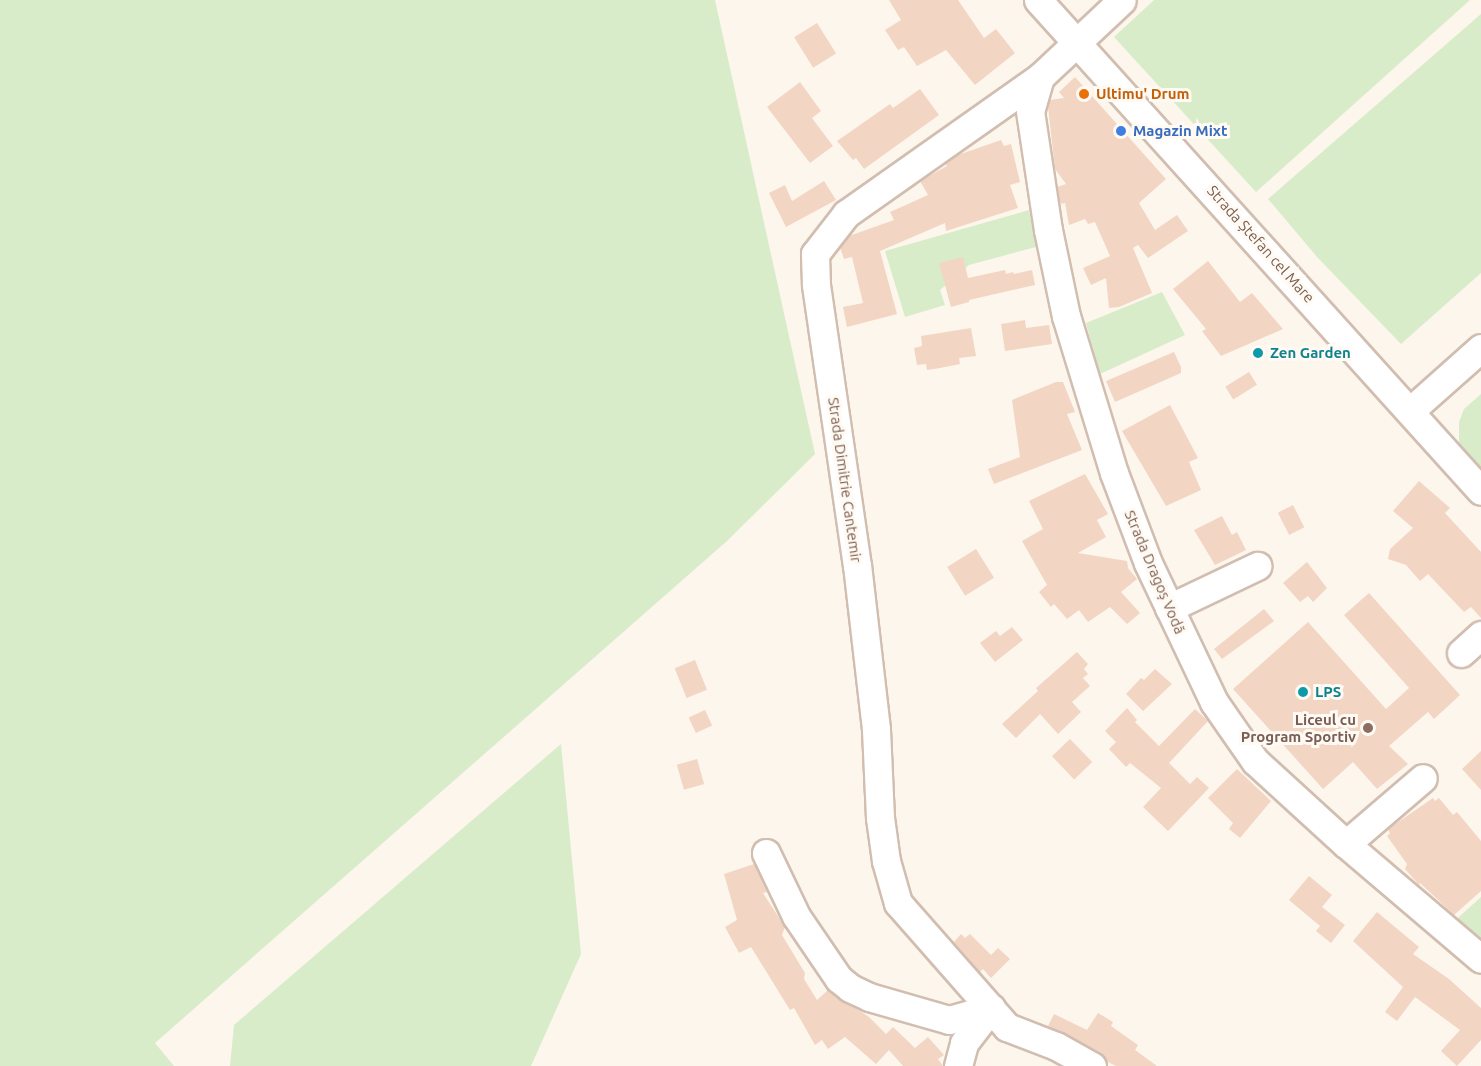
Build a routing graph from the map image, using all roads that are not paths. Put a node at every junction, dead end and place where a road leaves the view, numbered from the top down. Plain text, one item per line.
1 (1038, 0) edge
2 (1122, 0) edge
3 (1076, 42) junction
4 (1040, 77) junction
5 (1481, 348) edge
6 (1410, 411) junction
7 (1481, 491) edge
8 (1257, 566) dead end
9 (1169, 608) junction
10 (1481, 635) edge
11 (1461, 653) dead end
12 (1423, 778) dead end
13 (1346, 844) junction
14 (766, 853) dead end
15 (1481, 959) edge
16 (991, 1008) junction
17 (958, 1066) edge
18 (1092, 1066) edge

1 - 3 street, Strada Ștefan cel Mare
2 - 3 street, Strada Dimitrie Cantemir
3 - 4 street, Strada Dimitrie Cantemir
3 - 6 street, Strada Ștefan cel Mare
4 - 9 street, Strada Dragoș Vodă
4 - 16 street, Strada Dimitrie Cantemir
5 - 6 street
6 - 7 street, Strada Ștefan cel Mare
8 - 9 street
9 - 13 street, Strada Dragoș Vodă
10 - 11 street
12 - 13 street
13 - 15 street, Strada Dragoș Vodă
14 - 16 street
16 - 17 street
16 - 18 street, Strada Dimitrie Cantemir

